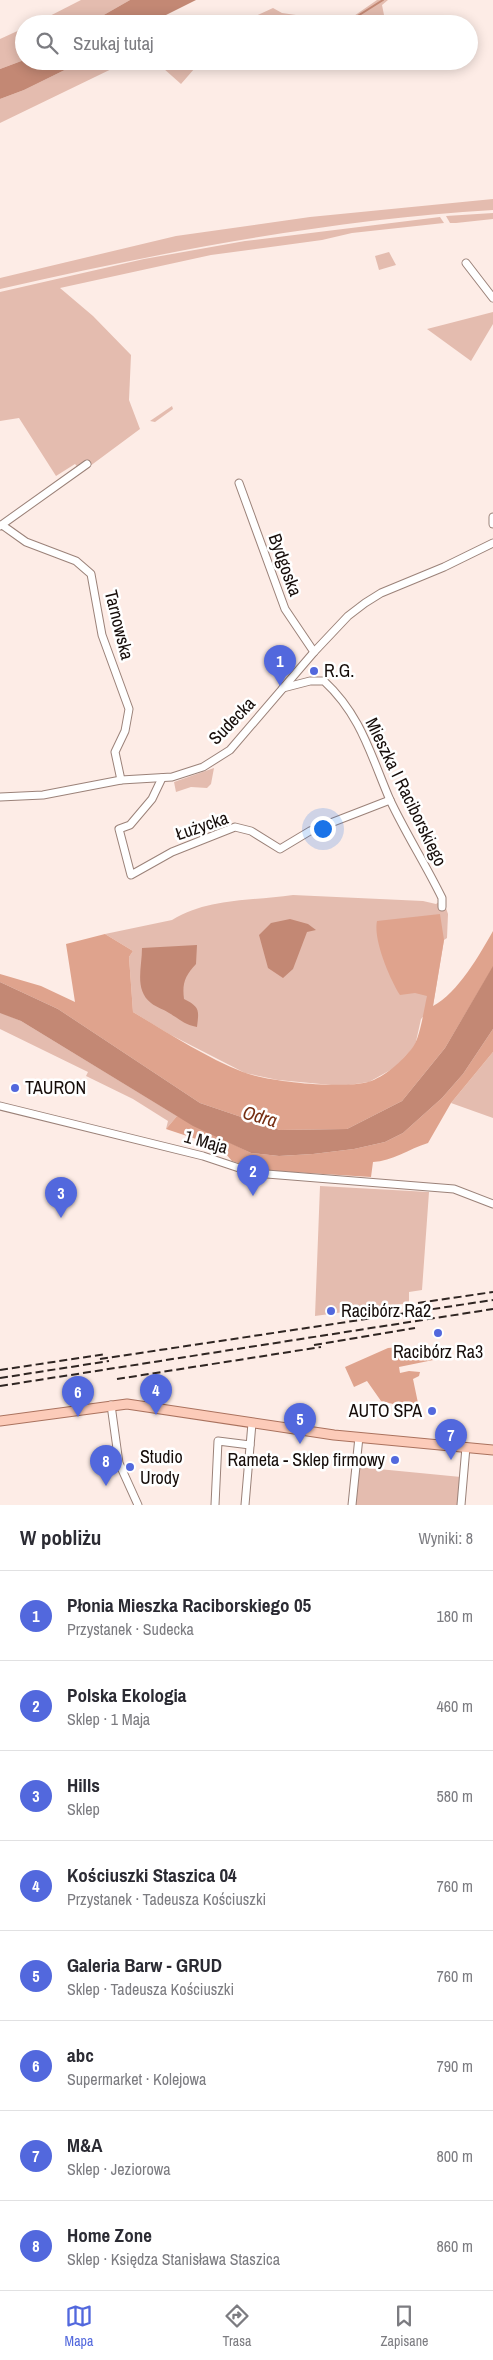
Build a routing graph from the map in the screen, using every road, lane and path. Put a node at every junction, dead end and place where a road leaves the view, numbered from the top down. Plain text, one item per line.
1 (466, 263) dead end
2 (493, 298) edge
3 (87, 464) dead end
4 (239, 484) dead end
5 (493, 517) edge
6 (493, 524) edge
7 (1, 526) edge
8 (493, 543) edge
9 (314, 652) junction
10 (282, 688) junction
11 (162, 778) junction
12 (121, 780) junction
13 (0, 797) edge
14 (390, 800) junction
15 (442, 907) dead end
16 (0, 1106) edge
17 (493, 1204) edge
18 (111, 1406) junction
19 (0, 1421) edge
20 (252, 1423) junction
21 (358, 1437) junction
22 (250, 1445) junction
23 (466, 1447) junction
24 (493, 1450) edge
25 (138, 1505) edge
26 (215, 1505) edge
27 (245, 1505) edge
28 (352, 1505) edge
29 (461, 1505) edge

1 - 2 street
3 - 7 street
4 - 9 street, Bydgoska
5 - 6 street
7 - 12 street, Tarnowska
8 - 9 street, Sudecka
9 - 10 street, Sudecka
10 - 11 street, Sudecka
10 - 14 street, Mieszka I Raciborskiego
11 - 12 street, Sudecka
11 - 14 street, Łużycka
12 - 13 street, Sudecka
14 - 15 street, Mieszka I Raciborskiego
16 - 17 street, 1 Maja
18 - 19 main road
18 - 20 main road
18 - 25 street
20 - 21 main road
20 - 22 street
21 - 23 main road
21 - 28 street
22 - 26 street
22 - 27 street
23 - 24 main road
23 - 29 street

